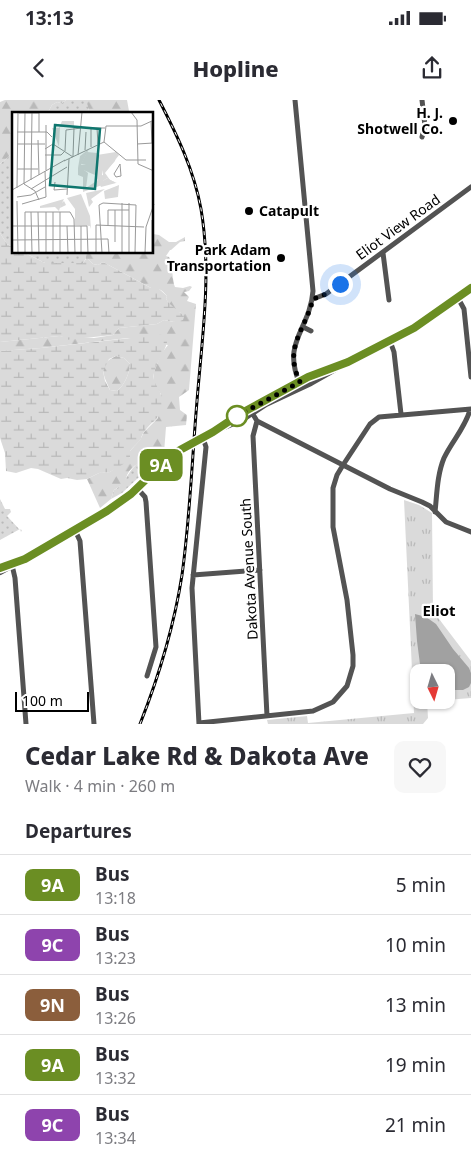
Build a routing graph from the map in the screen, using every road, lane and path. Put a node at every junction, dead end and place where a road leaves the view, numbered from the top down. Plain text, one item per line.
1 (294, 100) edge
2 (422, 100) edge
3 (422, 137) dead end
4 (471, 187) edge
5 (383, 252) junction
6 (471, 288) edge
7 (458, 298) junction
8 (313, 299) junction
9 (389, 300) dead end
10 (303, 327) junction
11 (312, 331) dead end
12 (390, 341) junction
13 (471, 377) edge
14 (301, 385) junction
15 (470, 410) edge
16 (251, 411) junction
17 (401, 414) junction
18 (257, 422) junction
19 (203, 438) junction
20 (343, 465) junction
21 (137, 488) junction
22 (435, 512) junction
23 (75, 530) junction
24 (471, 532) edge
25 (12, 565) junction
26 (0, 568) edge
27 (260, 570) junction
28 (0, 572) edge
29 (193, 575) junction
30 (147, 676) dead end
31 (267, 716) junction
32 (199, 723) edge
33 (26, 724) edge
34 (94, 724) edge

1 - 8 street
2 - 3 street
4 - 5 street, Eliot View Road
5 - 8 street, Eliot View Road
5 - 9 street
6 - 7 street
7 - 12 street
7 - 13 street
8 - 10 street
10 - 11 street
10 - 14 street
12 - 14 street
12 - 17 street
14 - 16 street
15 - 17 street
15 - 22 street
16 - 18 street
16 - 19 street
17 - 20 street
18 - 20 street
18 - 27 street, Dakota Avenue South
19 - 21 street
19 - 29 street
20 - 22 street
20 - 31 street
21 - 23 street
21 - 30 street
22 - 24 street
23 - 25 street
23 - 34 street
25 - 26 street
25 - 28 street
25 - 33 street
27 - 29 street
27 - 31 street, Dakota Avenue South
29 - 32 street
31 - 32 street

